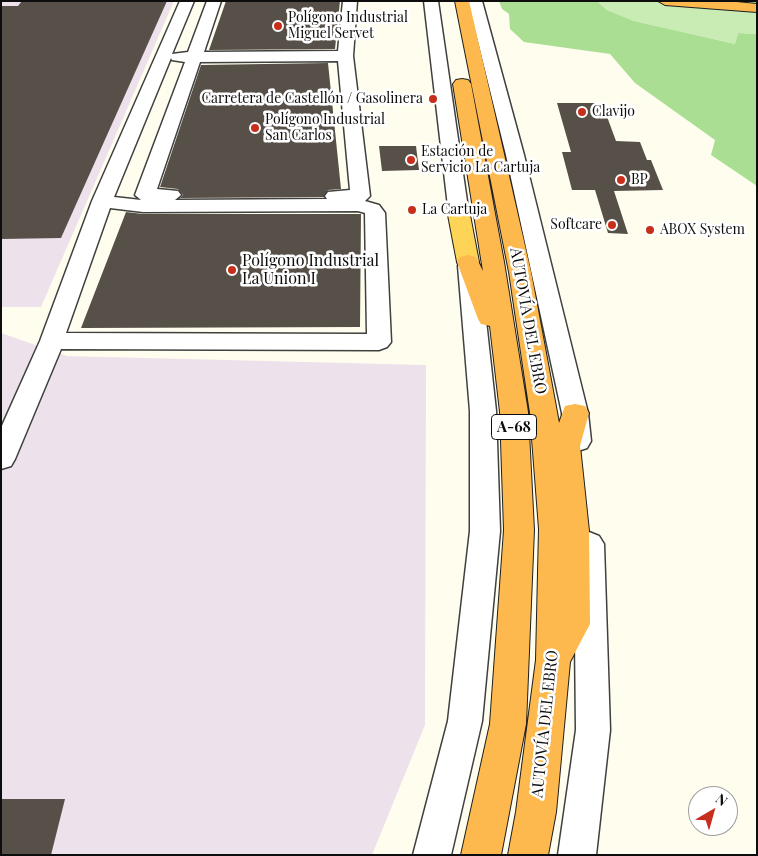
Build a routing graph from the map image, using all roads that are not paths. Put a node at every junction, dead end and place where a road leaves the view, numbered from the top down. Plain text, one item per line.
1 (187, 1) edge
2 (214, 1) edge
3 (350, 1) edge
4 (431, 1) edge
5 (449, 1) edge
6 (462, 1) edge
7 (475, 1) edge
8 (665, 1) edge
9 (757, 8) edge
10 (345, 56) junction
11 (163, 57) junction
12 (195, 57) junction
13 (145, 195) junction
14 (102, 201) junction
15 (459, 215) joint
16 (468, 262) junction
17 (52, 342) junction
18 (507, 364) junction
19 (575, 413) junction
20 (1, 459) edge
21 (553, 660) junction
22 (432, 855) edge
23 (481, 855) edge
24 (528, 855) edge
25 (577, 855) edge

1 - 11 street
2 - 12 street
3 - 10 street
4 - 15 street
5 - 18 highway, AUTOVÍA DEL EBRO / A-68
6 - 21 highway, AUTOVÍA DEL EBRO / A-68
7 - 19 street
8 - 9 highway
10 - 12 street
10 - 13 street
11 - 12 street
11 - 14 street
12 - 13 street
13 - 14 street
14 - 17 street
14 - 17 street
15 - 16 highway
16 - 18 highway
16 - 22 street
17 - 20 street
18 - 23 highway, AUTOVÍA DEL EBRO / A-68
19 - 21 highway
19 - 25 street
21 - 24 highway, AUTOVÍA DEL EBRO / A-68

